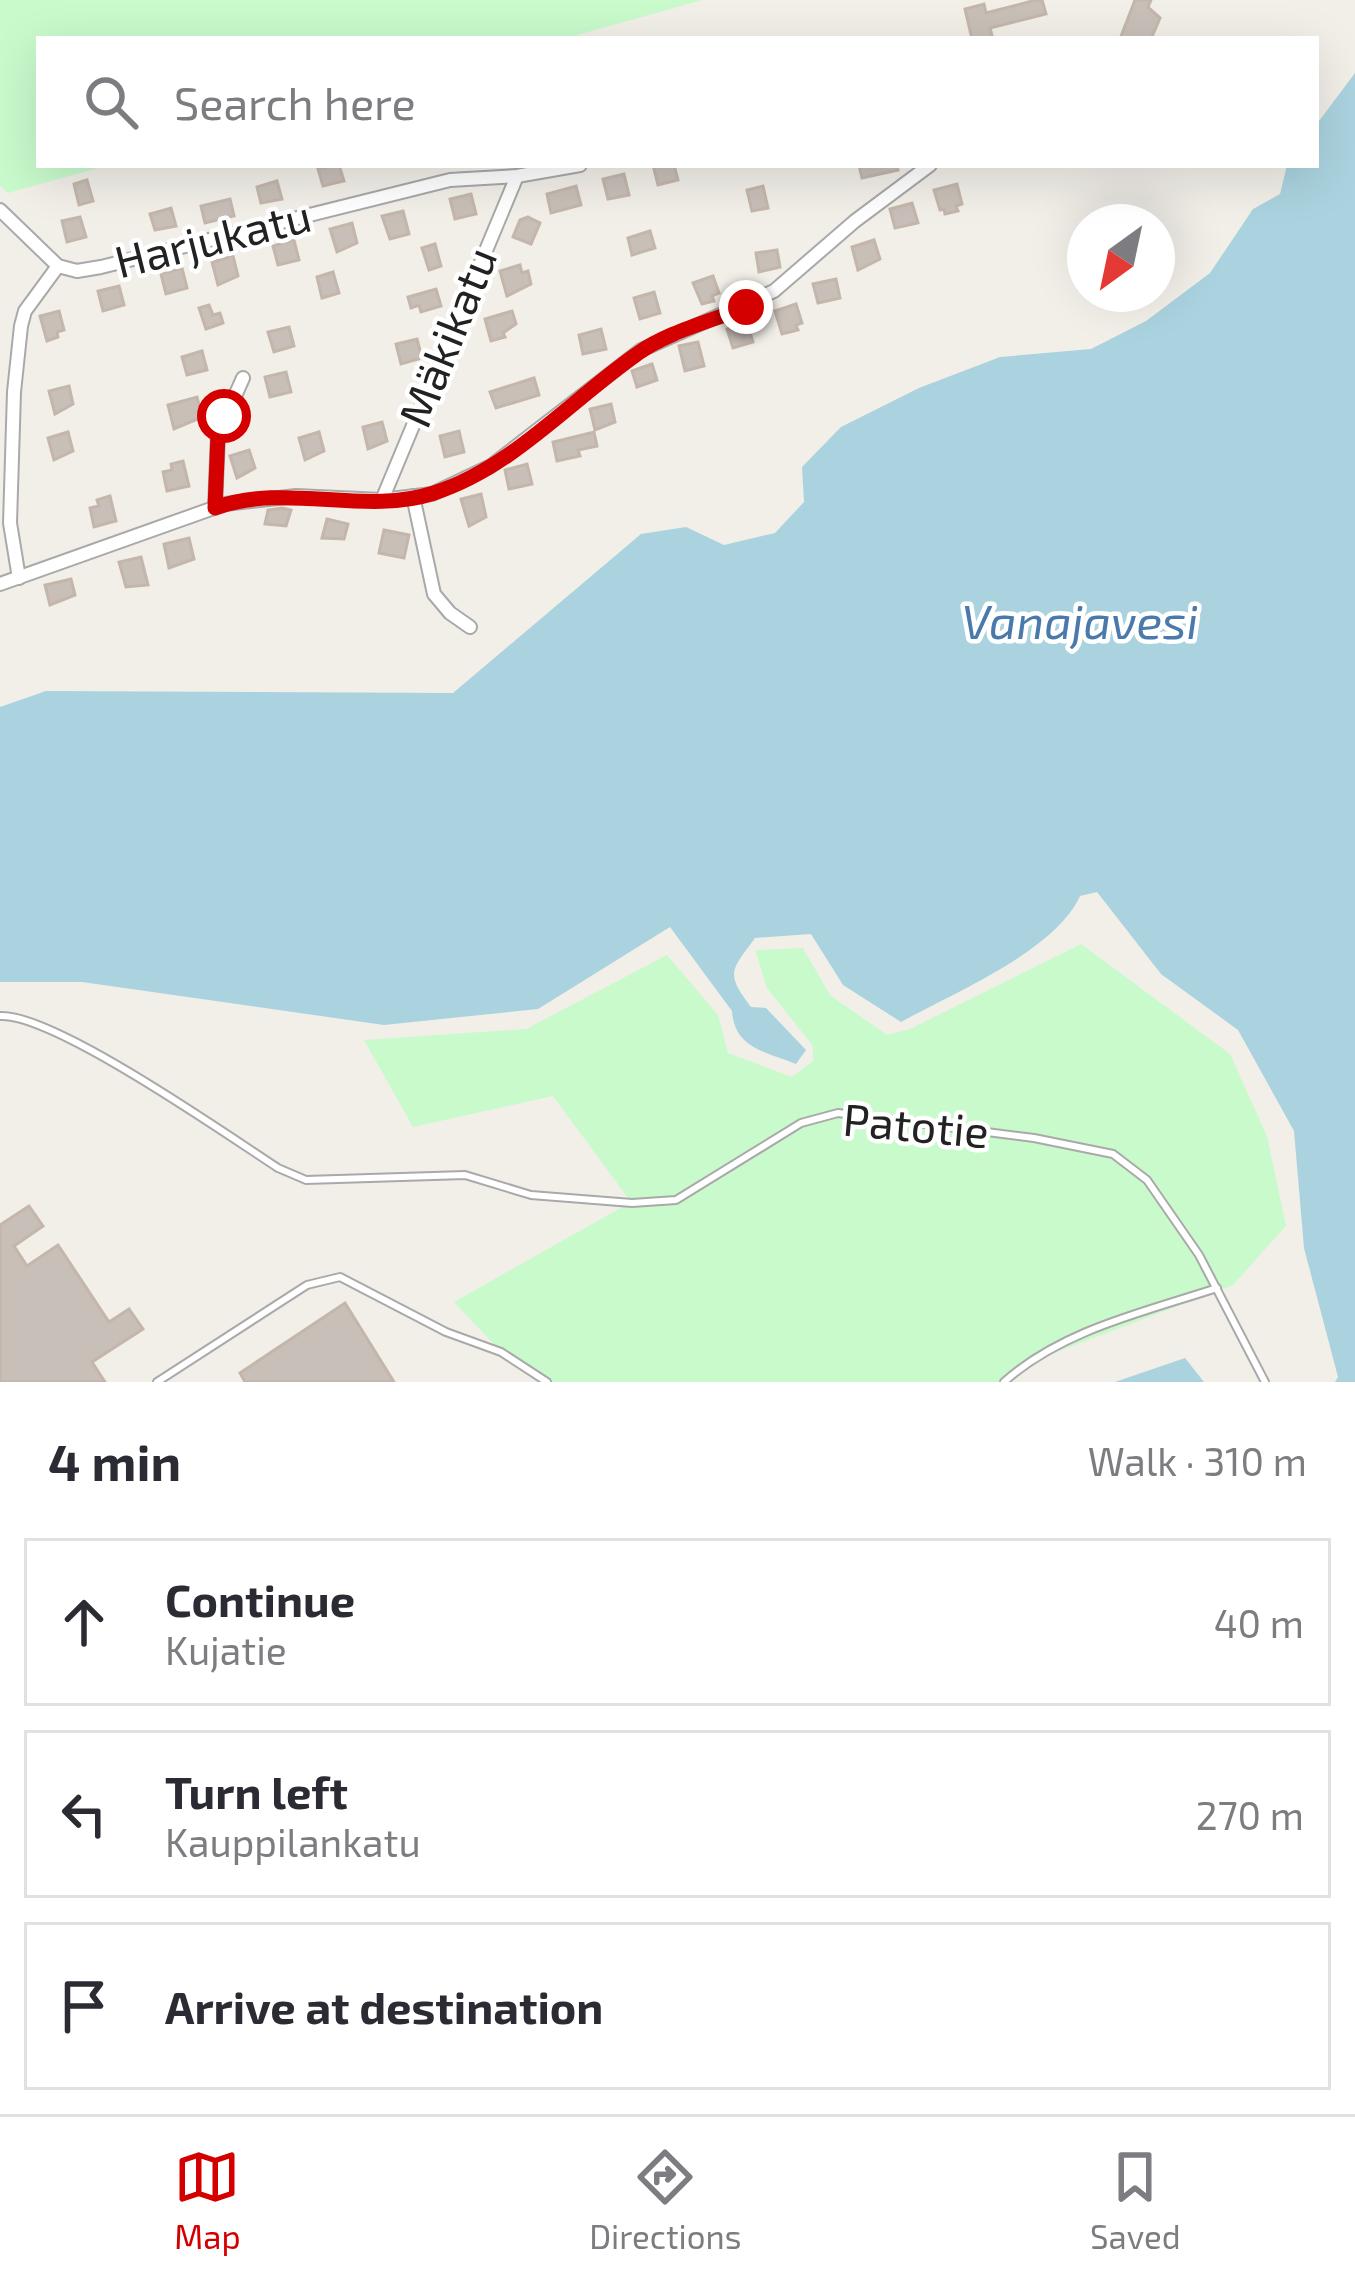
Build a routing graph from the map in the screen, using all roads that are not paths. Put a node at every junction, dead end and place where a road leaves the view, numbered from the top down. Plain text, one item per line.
1 (563, 168) edge
2 (926, 168) edge
3 (517, 176) junction
4 (0, 210) edge
5 (58, 266) junction
6 (243, 378) dead end
7 (413, 496) junction
8 (382, 500) junction
9 (215, 508) junction
10 (19, 578) junction
11 (0, 584) edge
12 (470, 627) dead end
13 (0, 1016) edge
14 (1216, 1288) junction
15 (157, 1382) edge
16 (547, 1382) edge
17 (1004, 1382) edge
18 (1265, 1382) edge

1 - 3 street, Harjukatu
2 - 7 street
3 - 5 street, Harjukatu
3 - 8 street, Mäkikatu
4 - 5 street
5 - 10 street
6 - 9 street
7 - 8 street
7 - 12 street
8 - 9 street
9 - 10 street
10 - 11 street
13 - 14 lane, Patotie
14 - 17 lane
14 - 18 lane, Patotie
15 - 16 lane

